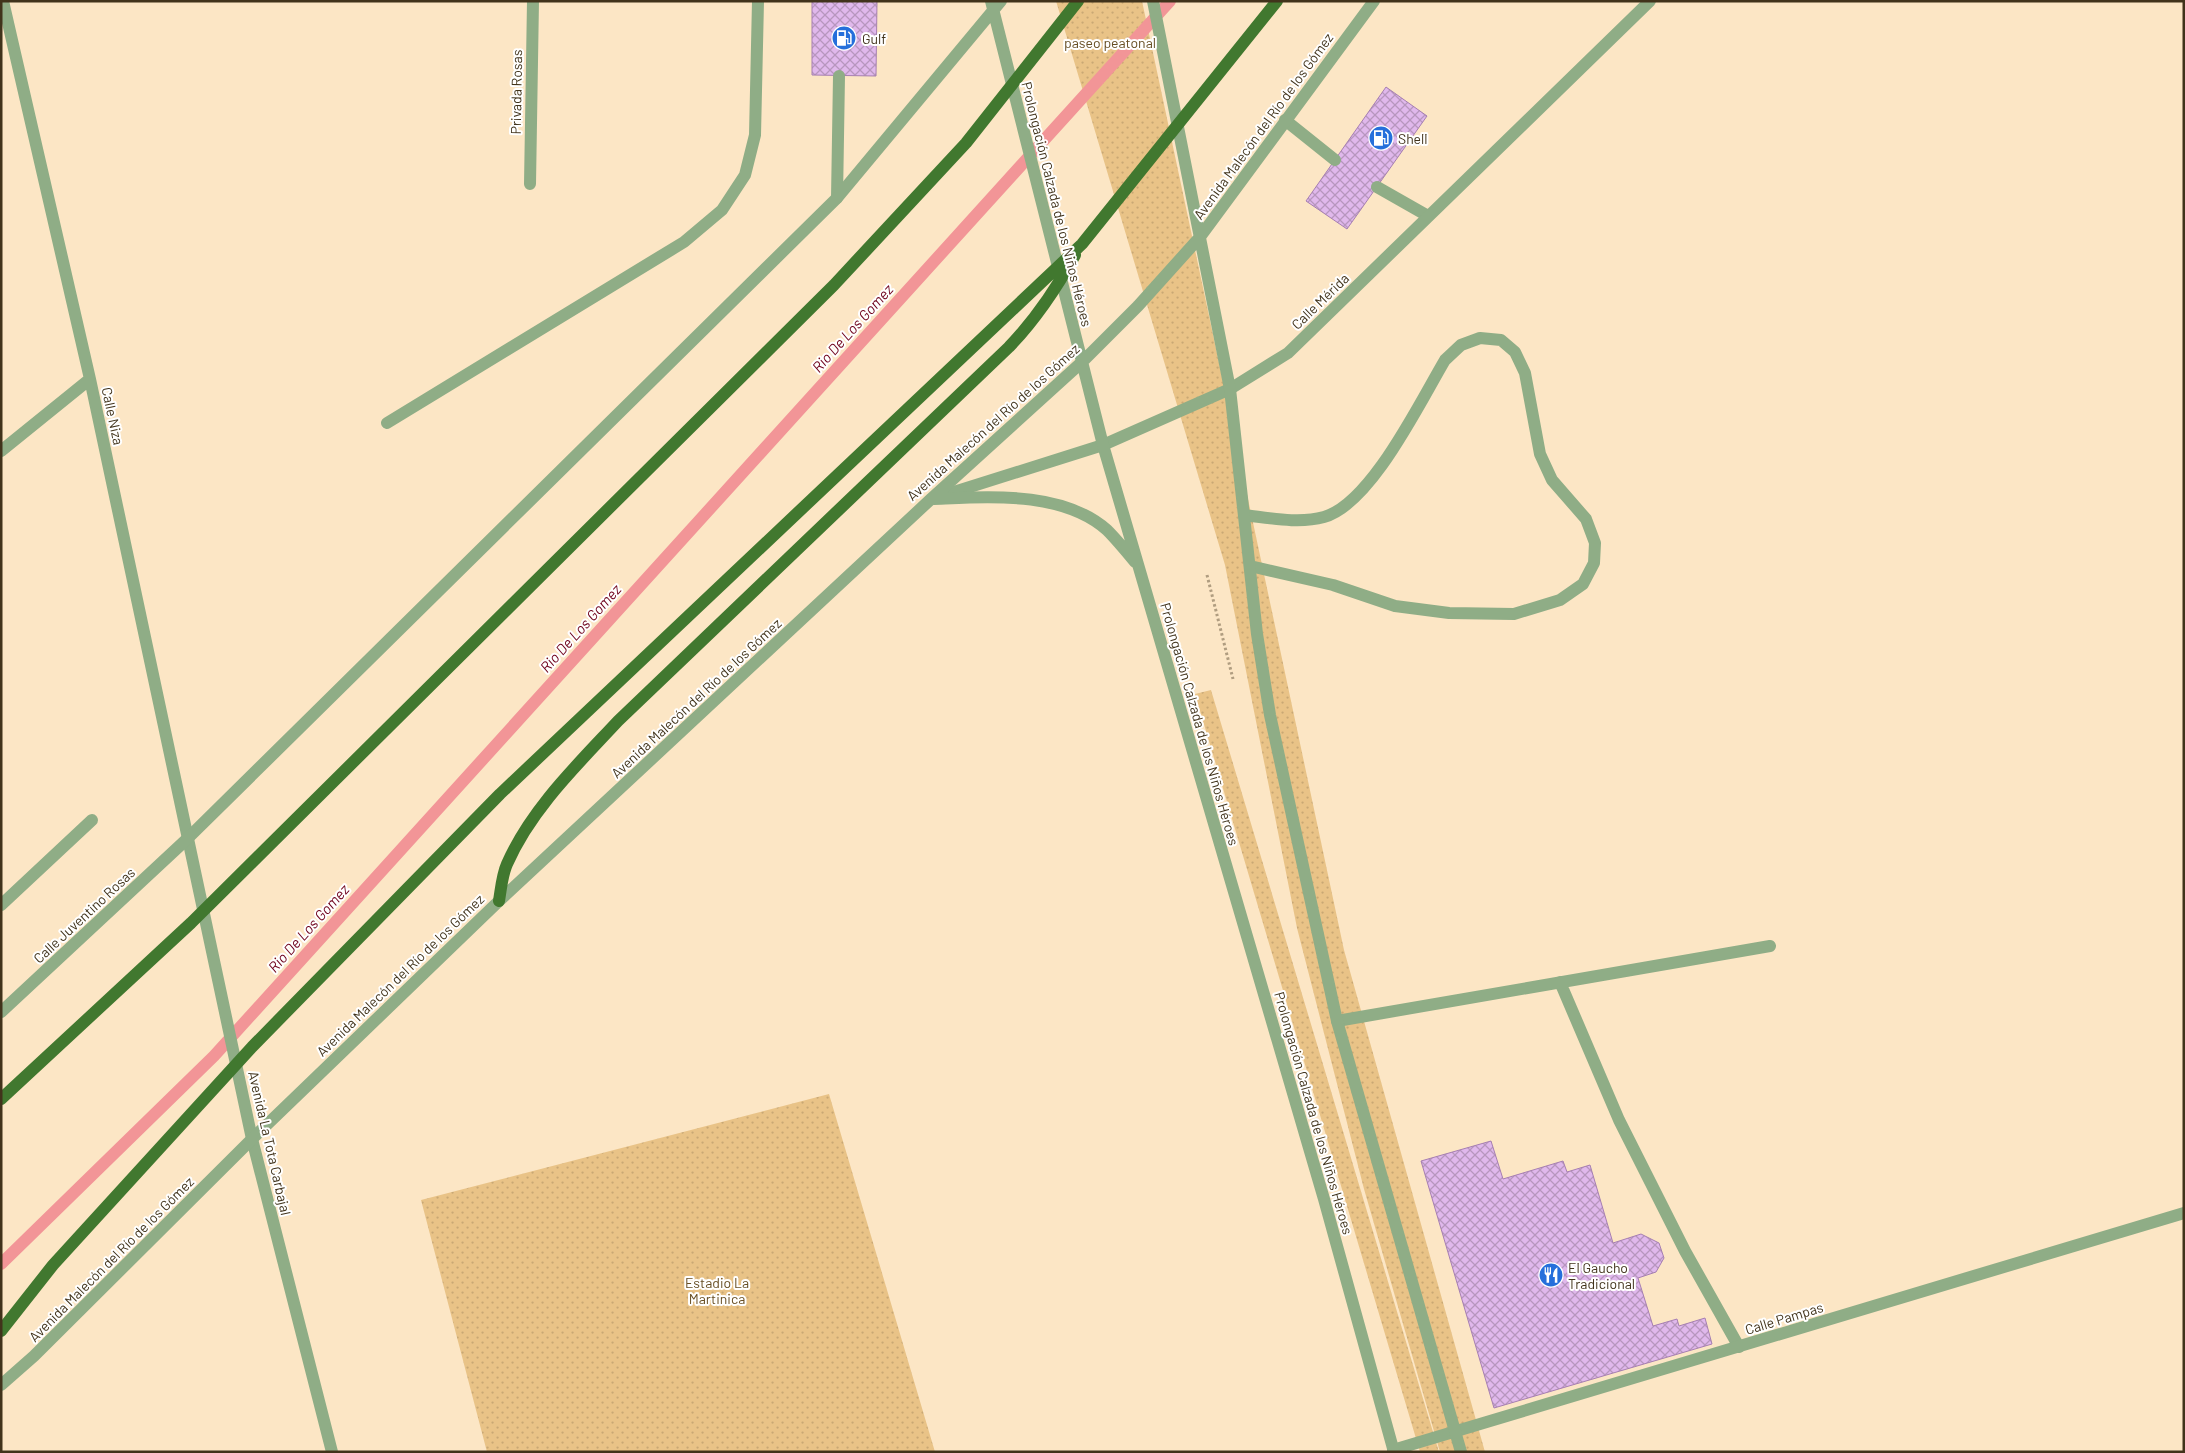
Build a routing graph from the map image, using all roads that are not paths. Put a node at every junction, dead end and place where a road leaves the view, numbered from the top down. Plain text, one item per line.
1 (4, 1) edge
2 (533, 1) edge
3 (758, 1) edge
4 (1078, 1) edge
5 (1153, 1) edge
6 (1277, 1) edge
7 (1282, 1) edge
8 (1374, 1) edge
9 (1650, 1) edge
10 (995, 5) edge
11 (1256, 30) junction
12 (839, 76) dead end
13 (1285, 120) junction
14 (1335, 160) dead end
15 (530, 184) dead end
16 (1377, 187) dead end
17 (837, 198) junction
18 (1428, 216) junction
19 (1200, 237) junction
20 (1082, 244) junction
21 (1082, 362) junction
22 (90, 378) junction
23 (1230, 389) junction
24 (387, 423) dead end
25 (1103, 445) junction
26 (1, 451) edge
27 (931, 499) junction
28 (1244, 515) junction
29 (1137, 564) junction
30 (1250, 566) junction
31 (92, 820) dead end
32 (187, 839) junction
33 (499, 901) junction
34 (1, 905) edge
35 (1770, 946) dead end
36 (1560, 982) junction
37 (1, 1012) edge
38 (1338, 1021) junction
39 (1, 1099) edge
40 (252, 1139) junction
41 (2184, 1213) edge
42 (1, 1331) edge
43 (1739, 1347) junction
44 (1, 1385) edge
45 (1456, 1433) junction
46 (1393, 1451) edge
47 (332, 1452) edge
48 (1461, 1452) edge

1 - 22 street, Calle Niza
2 - 15 street, Privada Rosas
3 - 24 street
4 - 39 main road
5 - 19 street
6 - 11 main road, Avenida Malecón del Río de los Gómez
7 - 11 main road
8 - 13 street, Avenida Malecón del Río de los Gómez
9 - 18 street, Calle Mérida
10 - 17 street
10 - 21 street, Prolongación Calzada de los Niños Héroes
11 - 20 main road, Avenida Malecón del Río de los Gómez
12 - 17 street
13 - 14 street
13 - 19 street, Avenida Malecón del Río de los Gómez
16 - 18 street
17 - 32 street
18 - 23 street, Calle Mérida
19 - 21 street, Avenida Malecón del Río de los Gómez
19 - 23 street
20 - 33 main road
20 - 42 main road, Avenida Malecón del Río de los Gómez
21 - 25 street, Prolongación Calzada de los Niños Héroes
21 - 27 street, Avenida Malecón del Río de los Gómez
22 - 26 street
22 - 32 street, Calle Niza
23 - 25 street, Calle Mérida
23 - 28 street
25 - 27 street, Calle Mérida
25 - 29 street, Prolongación Calzada de los Niños Héroes
27 - 29 street
27 - 33 street, Avenida Malecón del Río de los Gómez
28 - 30 street
28 - 30 street
29 - 46 street, Prolongación Calzada de los Niños Héroes
30 - 38 street
31 - 34 street
32 - 37 street, Calle Juventino Rosas
32 - 40 street, Avenida La Tota Carbajal
33 - 40 street, Avenida Malecón del Río de los Gómez
35 - 36 street
36 - 38 street
36 - 43 street
38 - 45 street
40 - 44 street, Avenida Malecón del Río de los Gómez
40 - 47 street, Avenida La Tota Carbajal
41 - 43 street, Calle Pampas
43 - 45 street, Calle Pampas
45 - 46 street, Calle Pampas
45 - 48 street

